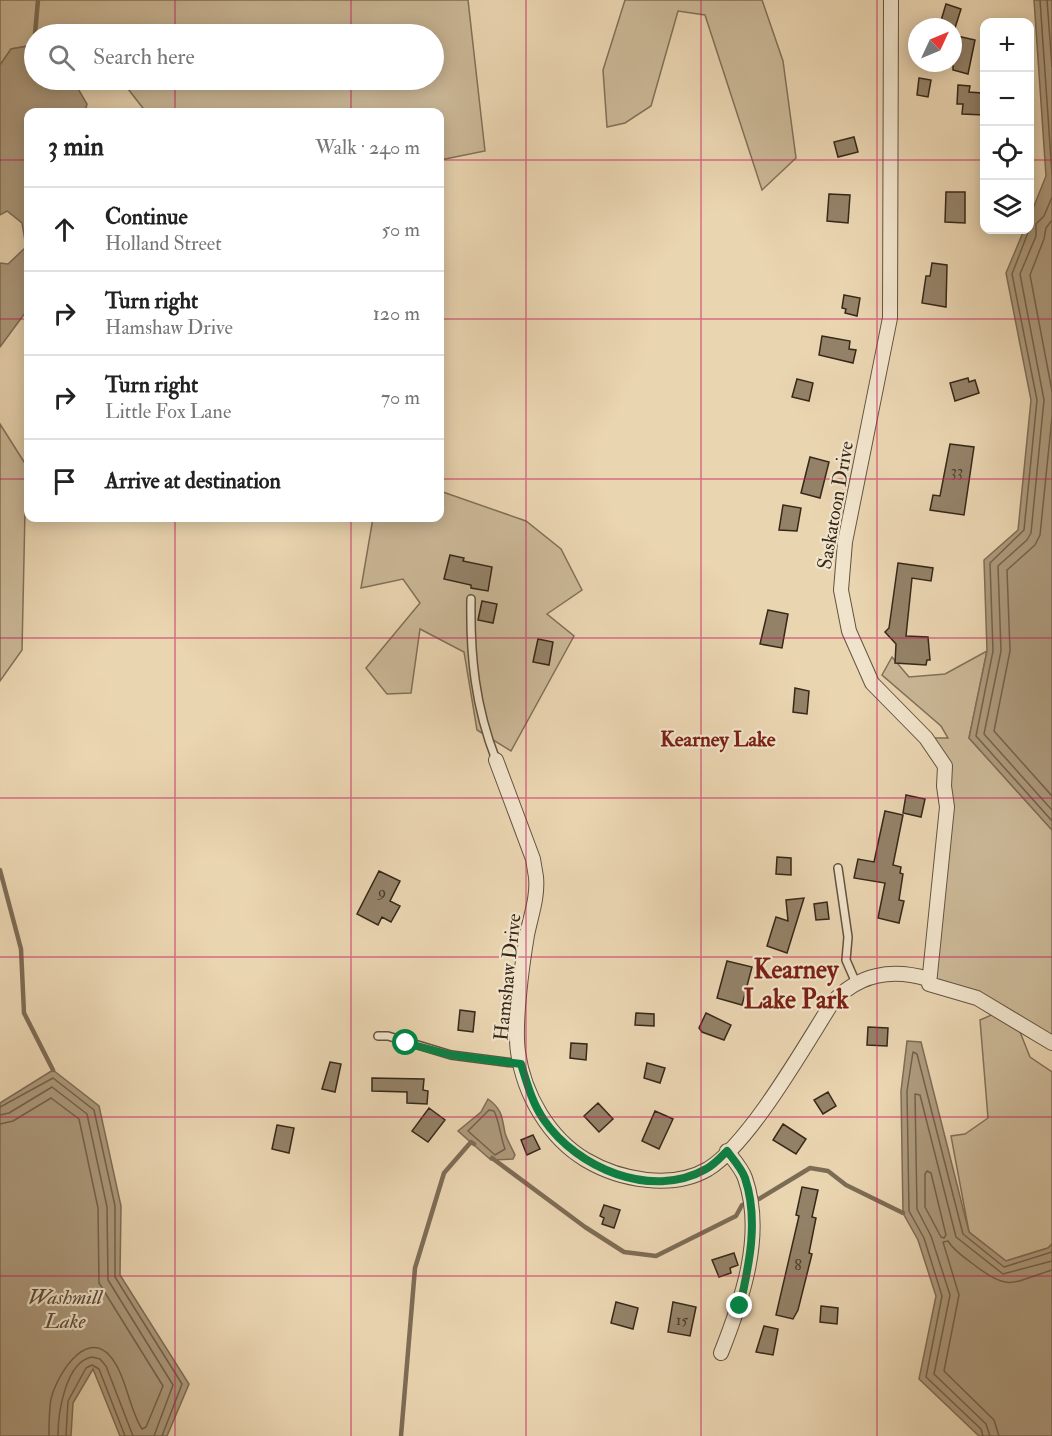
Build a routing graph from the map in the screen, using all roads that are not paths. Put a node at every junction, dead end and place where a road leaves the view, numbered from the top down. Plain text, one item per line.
1 (891, 0) edge
2 (471, 599) dead end
3 (496, 760) joint
4 (838, 868) dead end
5 (856, 983) junction
6 (929, 984) junction
7 (378, 1036) dead end
8 (1052, 1043) edge
9 (521, 1064) junction
10 (727, 1151) junction
11 (721, 1353) dead end

1 - 6 street, Saskatoon Drive
2 - 3 lane, Hamshaw Drive
3 - 9 street, Hamshaw Drive
4 - 5 lane
5 - 6 street, Hamshaw Drive
5 - 10 street, Hamshaw Drive
6 - 8 street, Hamshaw Drive
7 - 9 lane
9 - 10 street, Hamshaw Drive
10 - 11 street

